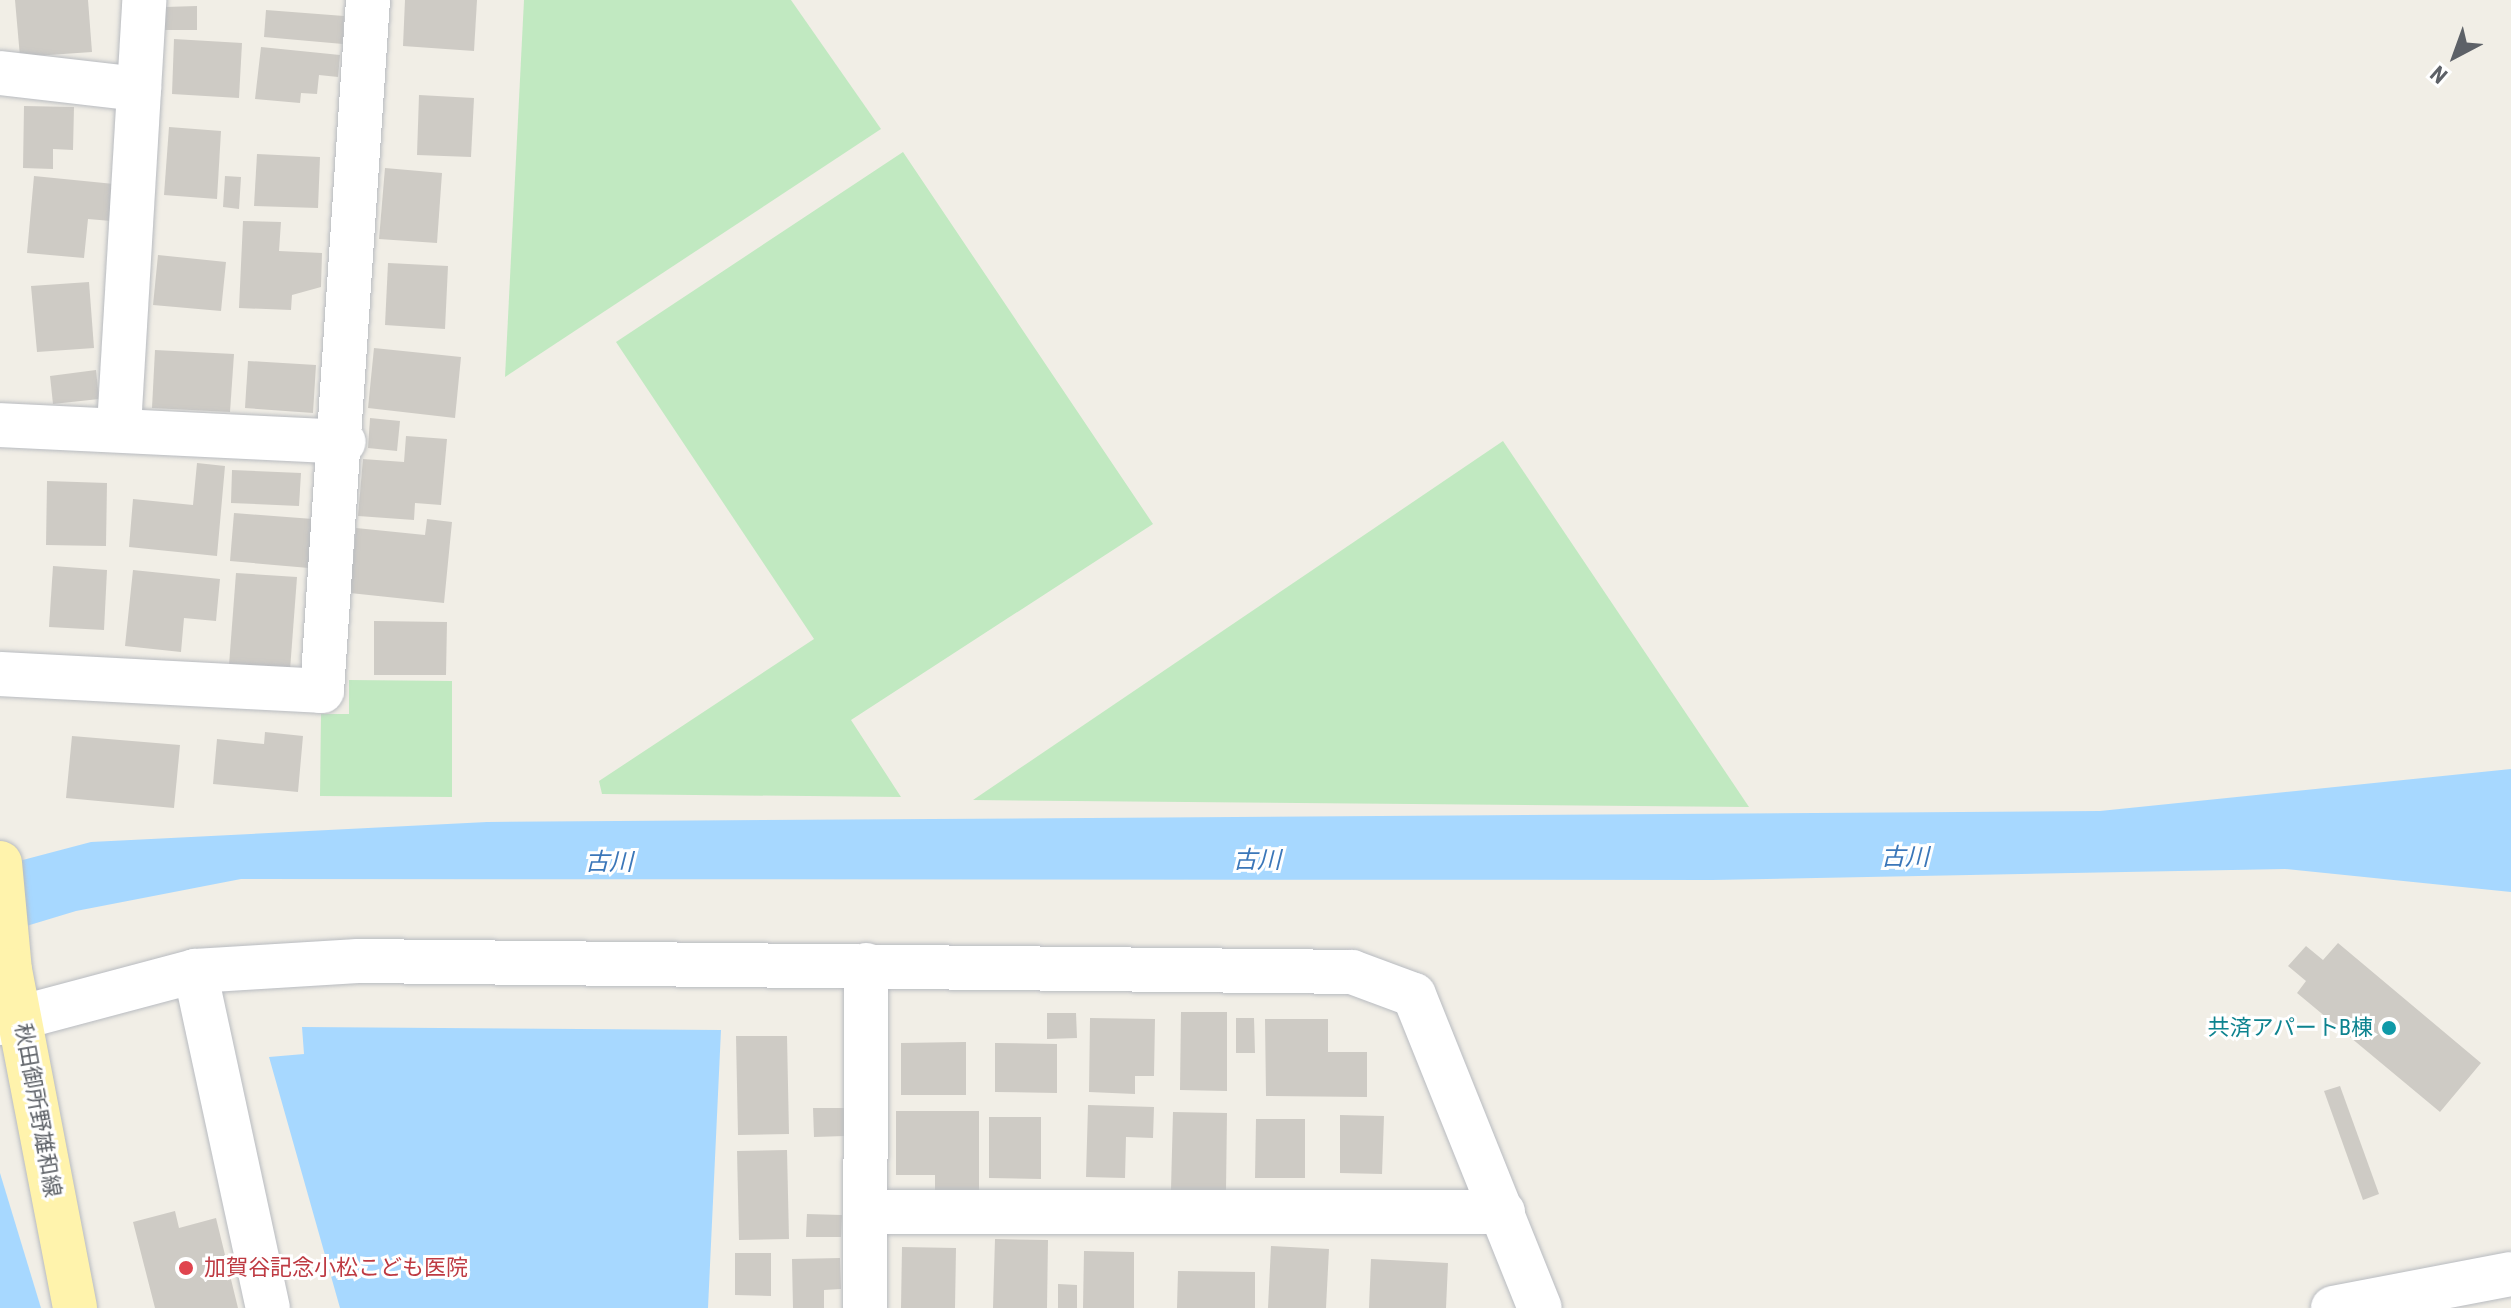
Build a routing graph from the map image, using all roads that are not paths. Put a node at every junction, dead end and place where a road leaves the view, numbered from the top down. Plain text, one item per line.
1 (144, 0) edge
2 (368, 0) edge
3 (0, 73) edge
4 (139, 89) junction
5 (0, 425) edge
6 (119, 427) junction
7 (344, 442) junction
8 (0, 674) edge
9 (0, 864) edge
10 (866, 965) junction
11 (195, 971) junction
12 (11, 1020) edge
13 (865, 1212) junction
14 (1503, 1212) junction
15 (2511, 1274) edge
16 (75, 1308) edge
17 (268, 1308) edge
18 (865, 1308) edge
19 (1540, 1308) edge
20 (2333, 1308) edge

1 - 4 street
2 - 7 street
3 - 4 street
4 - 6 street
5 - 6 street
6 - 7 street
7 - 8 street
9 - 12 main road, 秋田御所野雄和線
10 - 11 street
10 - 13 street
10 - 14 street
11 - 12 street
11 - 17 street
12 - 16 main road, 秋田御所野雄和線
13 - 14 street
13 - 18 street
14 - 19 street
15 - 20 street

